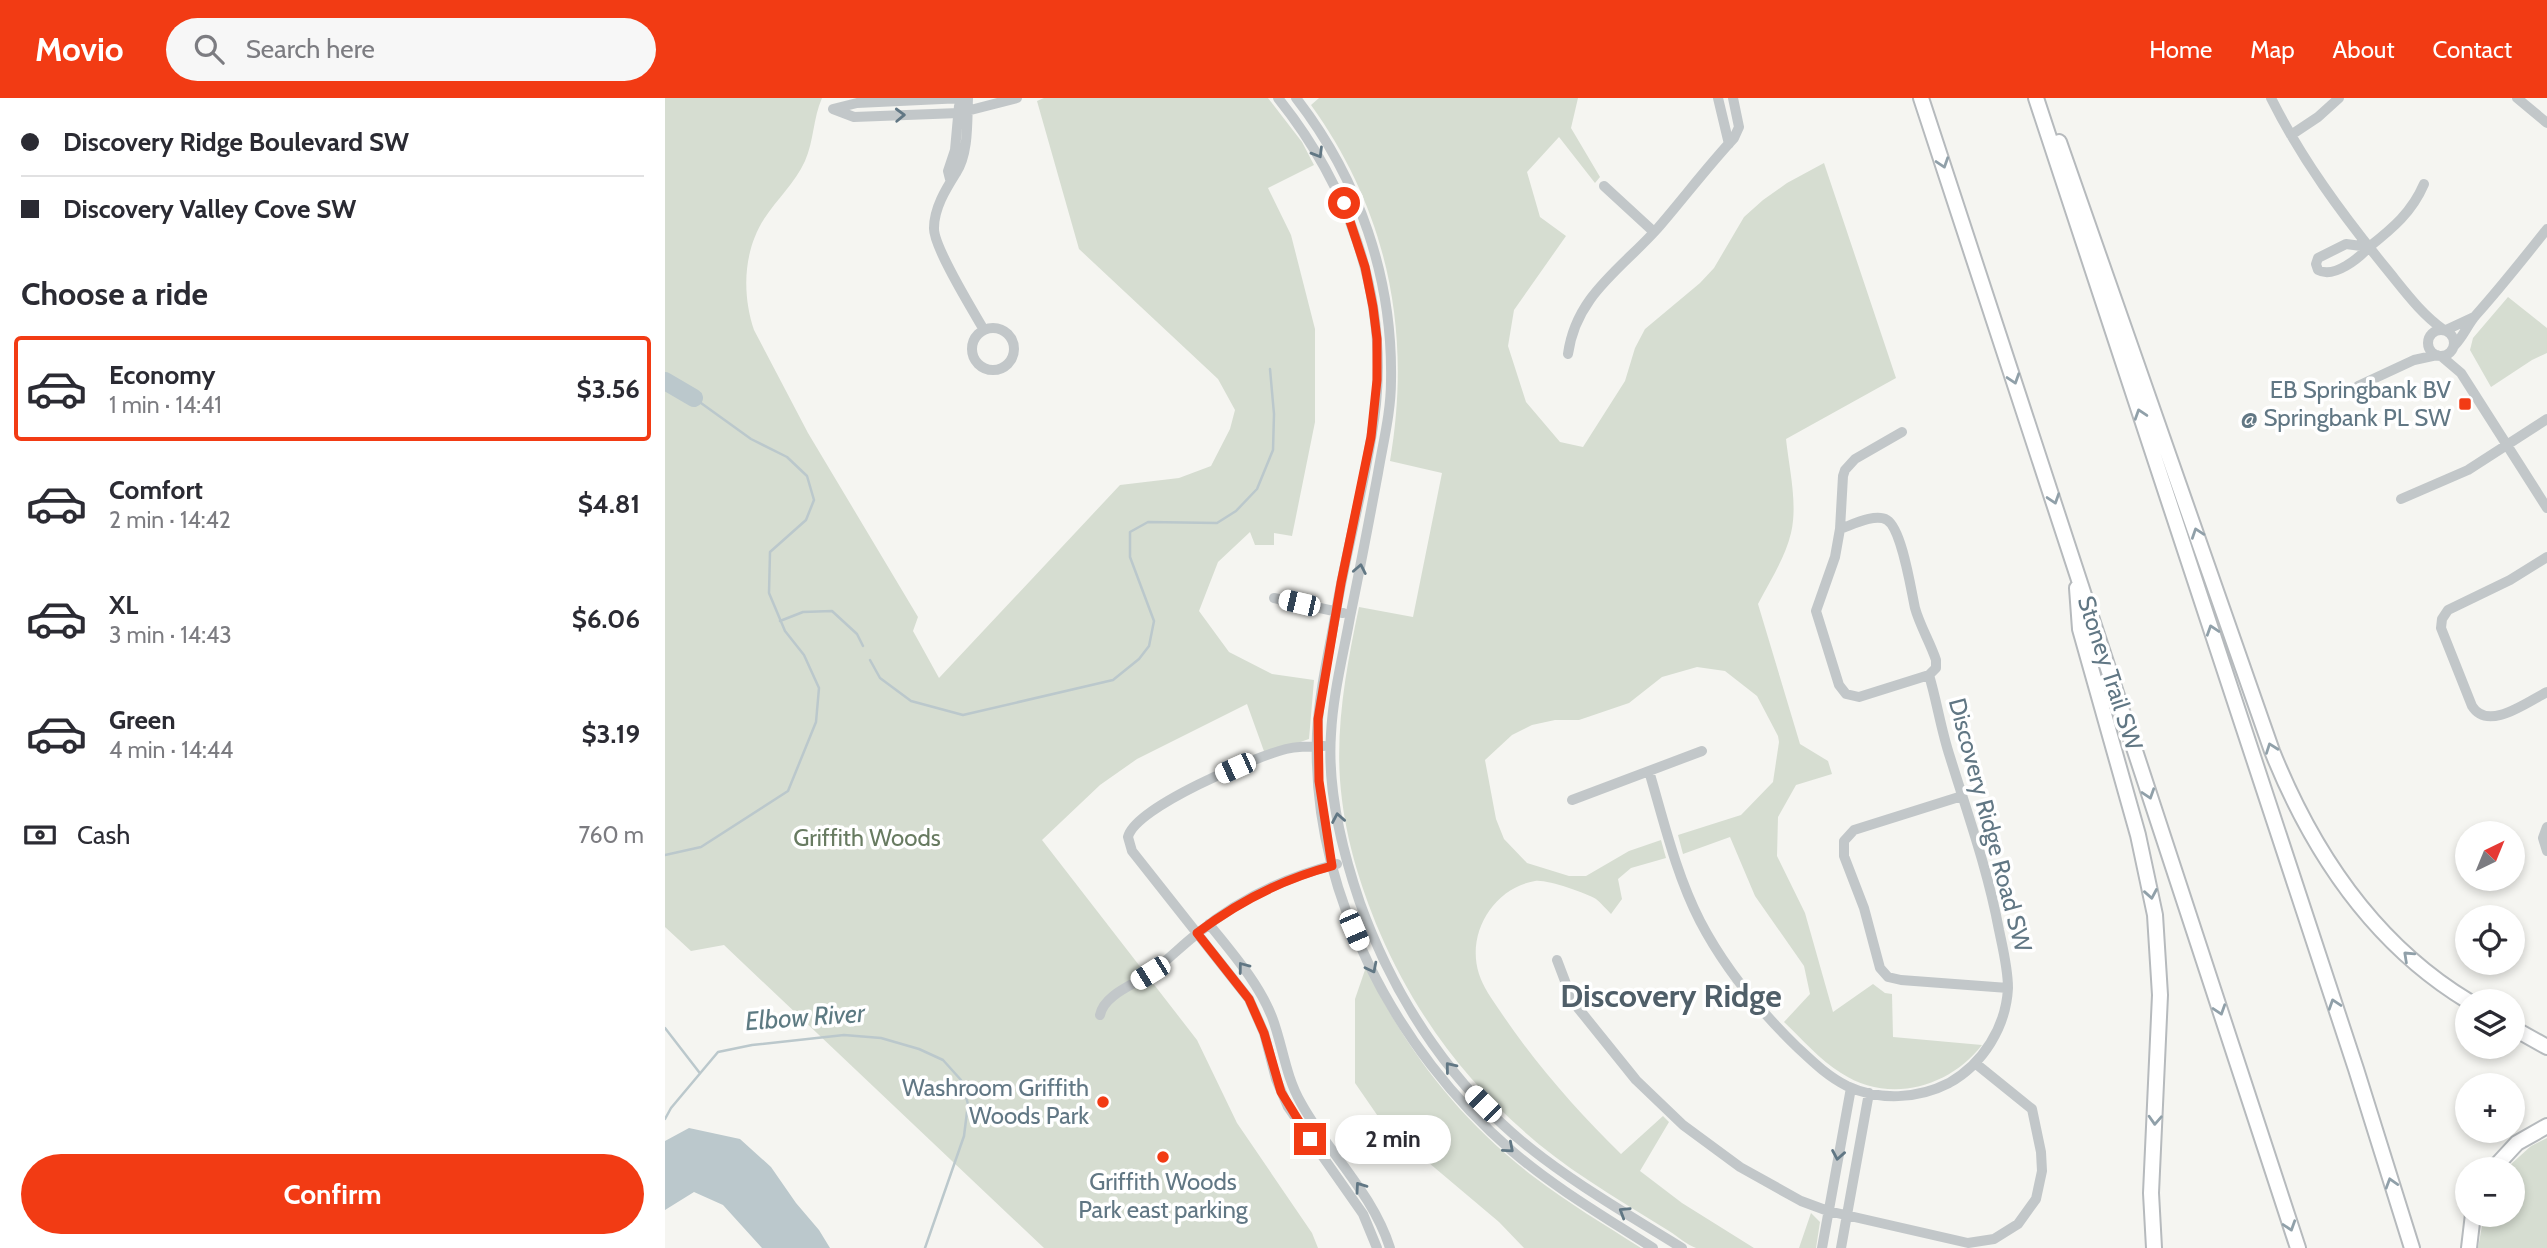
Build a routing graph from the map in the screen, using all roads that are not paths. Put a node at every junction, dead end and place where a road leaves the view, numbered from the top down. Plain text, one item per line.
1 (964, 98) edge
2 (1017, 98) edge
3 (1278, 98) edge
4 (1296, 98) edge
5 (1718, 98) edge
6 (1733, 98) edge
7 (1921, 98) edge
8 (2037, 98) edge
9 (2271, 98) edge
10 (2339, 98) edge
11 (2517, 98) edge
12 (963, 112) junction
13 (2547, 123) edge
14 (2291, 135) junction
15 (1729, 144) junction
16 (2424, 184) dead end
17 (1604, 186) dead end
18 (2547, 229) edge
19 (1654, 232) junction
20 (2369, 247) junction
21 (1378, 263) junction
22 (1365, 267) junction
23 (2417, 307) junction
24 (2474, 317) junction
25 (984, 330) junction
26 (2445, 330) junction
27 (2429, 339) junction
28 (2454, 348) junction
29 (1567, 354) dead end
30 (2439, 356) junction
31 (2414, 360) junction
32 (2461, 373) junction
33 (1377, 380) junction
34 (1391, 381) junction
35 (2358, 386) dead end
36 (2547, 419) edge
37 (1902, 432) dead end
38 (2507, 446) junction
39 (1361, 488) junction
40 (1375, 491) junction
41 (2401, 499) dead end
42 (2547, 508) edge
43 (1840, 529) junction
44 (2547, 557) edge
45 (2075, 566) junction
46 (1274, 598) dead end
47 (1336, 612) junction
48 (1351, 615) junction
49 (1929, 675) junction
50 (2547, 692) edge
51 (1317, 746) junction
52 (1331, 746) junction
53 (1702, 751) dead end
54 (1649, 771) junction
55 (1962, 796) junction
56 (1572, 800) dead end
57 (2547, 827) edge
58 (2547, 851) edge
59 (1346, 862) junction
60 (1332, 866) junction
61 (1209, 924) junction
62 (1197, 933) junction
63 (1557, 960) dead end
64 (2008, 988) junction
65 (2455, 992) edge
66 (1100, 1015) dead end
67 (2525, 1035) edge
68 (2547, 1047) edge
69 (1975, 1063) junction
70 (1860, 1091) junction
71 (2547, 1126) edge
72 (2504, 1157) edge
73 (1828, 1211) junction
74 (1846, 1215) junction
75 (2471, 1227) edge
76 (1377, 1248) edge
77 (1390, 1248) edge
78 (1653, 1248) edge
79 (1682, 1248) edge
80 (1822, 1248) edge
81 (1841, 1248) edge
82 (2154, 1248) edge
83 (2298, 1248) edge
84 (2412, 1248) edge
85 (2469, 1248) edge

1 - 12 street
1 -> 12 street
2 - 12 street
3 -> 22 street
4 - 21 street
5 - 15 street
6 - 15 street
7 -> 45 highway, Stoney Trail SW
65 -> 8 highway
84 -> 8 highway
9 - 14 street
10 - 14 street
11 - 13 street
12 - 25 street
14 - 20 street
15 - 19 street
16 - 20 street
17 - 19 street
18 - 24 street
19 - 29 street
20 - 23 street
21 - 22 street
21 - 34 street
22 - 33 street
23 - 26 street
23 - 27 street
24 - 26 street
24 - 28 street
25 - 25 street
26 - 27 street
26 - 28 street
27 - 30 street
27 - 31 street
28 - 30 street
28 - 32 street
30 - 31 street
30 - 32 street
31 - 35 street
32 - 38 street
33 - 34 street
33 - 39 street
34 - 40 street
36 - 38 street
37 - 43 street
38 - 41 street
38 - 42 street
39 - 40 street
39 - 47 street
48 -> 40 street
43 - 49 street, Discovery Ridge Road SW
43 - 49 street
44 - 50 street
45 -> 82 highway
45 -> 83 highway, Stoney Trail SW
46 - 47 street
47 - 48 street
47 - 51 street
48 - 52 street
49 - 55 street, Discovery Ridge Road SW
51 - 52 street
51 - 60 street
51 - 62 street
59 -> 52 street
53 - 54 street
54 - 56 street
54 - 70 street
55 - 64 street, Discovery Ridge Road SW
55 - 64 street
57 - 58 street
59 - 60 street
79 -> 59 street
60 - 61 street
60 -> 78 street
61 - 62 street
77 -> 61 street
62 - 66 street
62 - 76 street
63 - 73 street
64 - 69 street, Discovery Ridge Road SW
67 - 68 highway
69 - 70 street, Discovery Ridge Road SW
69 - 74 street
70 -> 73 street
70 - 74 street
71 - 72 highway
73 - 74 street
73 - 80 street
74 - 81 street
75 - 85 highway

